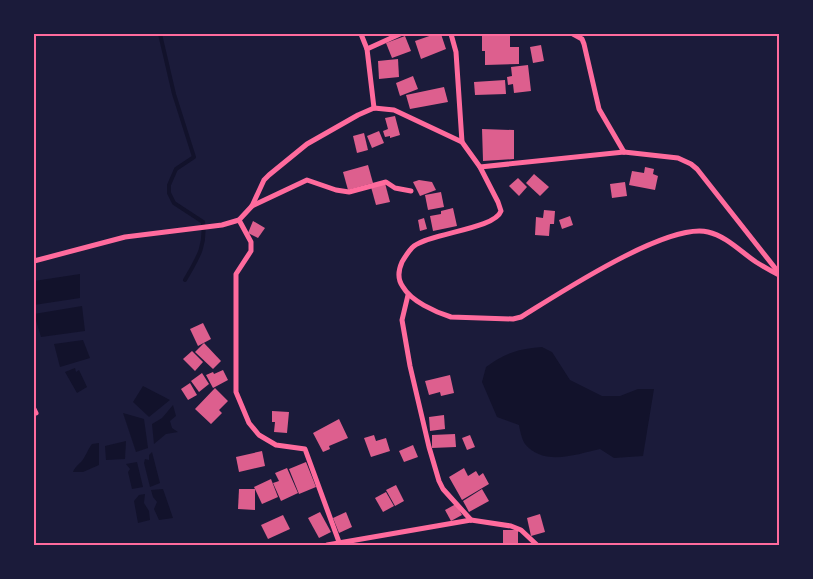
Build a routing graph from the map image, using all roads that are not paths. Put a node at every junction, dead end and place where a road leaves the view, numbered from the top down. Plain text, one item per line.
1 (361, 34) edge
2 (400, 34) edge
3 (451, 34) edge
4 (573, 34) edge
5 (367, 49) junction
6 (374, 108) junction
7 (462, 142) junction
8 (624, 152) junction
9 (480, 167) junction
10 (411, 191) dead end
11 (252, 206) junction
12 (239, 220) junction
13 (34, 261) edge
14 (779, 274) edge
15 (408, 295) junction
16 (470, 520) junction
17 (339, 542) junction
18 (327, 545) edge
19 (537, 545) edge

1 - 5 street
2 - 5 street
3 - 7 street
4 - 8 street
5 - 6 street
6 - 7 street
6 - 11 street
7 - 9 street
8 - 9 street
8 - 14 street
9 - 15 street
10 - 11 street
11 - 12 street
12 - 13 street
12 - 17 street
14 - 15 street
15 - 16 street
16 - 17 street
16 - 19 street
17 - 18 street

